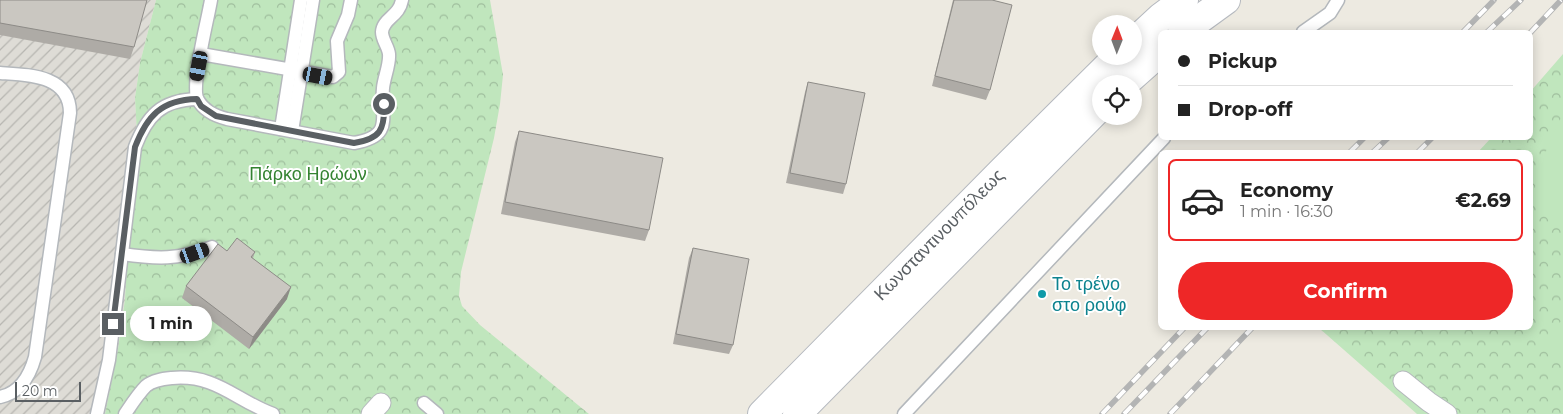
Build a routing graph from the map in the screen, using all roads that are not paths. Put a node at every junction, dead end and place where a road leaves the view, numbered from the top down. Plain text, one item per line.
1 (211, 0) edge
2 (301, 0) edge
3 (313, 0) edge
4 (350, 0) edge
5 (402, 0) edge
6 (1184, 0) edge
7 (1226, 0) edge
8 (1338, 0) edge
9 (1185, 30) edge
10 (1306, 30) edge
11 (1142, 35) edge
12 (201, 54) junction
13 (1158, 54) edge
14 (1109, 65) edge
15 (296, 71) junction
16 (0, 73) edge
17 (1134, 75) edge
18 (197, 99) junction
19 (1092, 115) edge
20 (286, 130) junction
21 (1162, 140) edge
22 (212, 247) dead end
23 (122, 254) junction
24 (1404, 381) dead end
25 (0, 398) edge
26 (424, 403) dead end
27 (97, 414) edge
28 (125, 414) edge
29 (273, 414) edge
30 (437, 414) edge
31 (762, 414) edge
32 (797, 414) edge
33 (904, 414) edge
34 (1447, 414) edge

1 - 12 lane
2 - 15 lane
3 - 15 lane
4 - 15 lane
5 - 20 lane
6 - 11 main road
7 - 9 main road
8 - 10 lane
12 - 15 lane
12 - 18 lane
13 - 17 main road
14 - 31 main road, Κωνσταντινουπόλεως
15 - 20 lane
16 - 25 lane
18 - 20 lane
18 - 23 lane
19 - 32 main road, Κωνσταντινουπόλεως
21 - 33 lane
22 - 23 lane
23 - 27 lane
24 - 34 street
26 - 30 lane
28 - 29 lane

